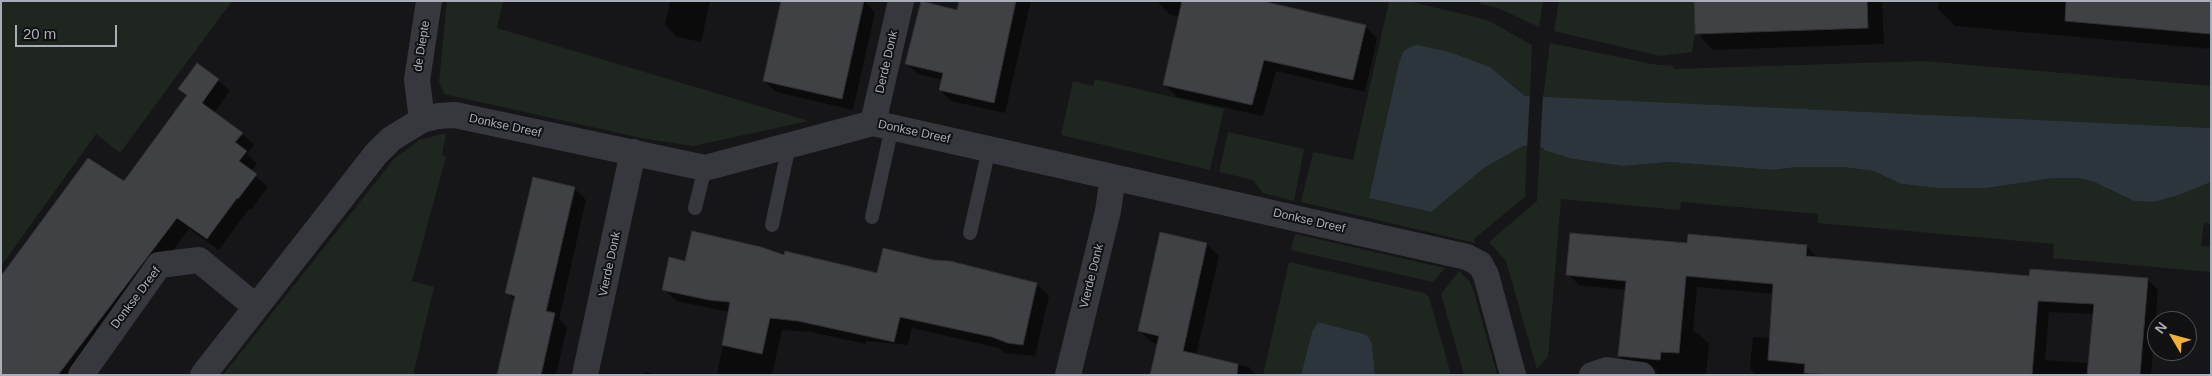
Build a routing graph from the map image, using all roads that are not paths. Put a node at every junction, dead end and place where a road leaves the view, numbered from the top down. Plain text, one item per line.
1 (429, 1) edge
2 (901, 1) edge
3 (422, 120) junction
4 (883, 125) junction
5 (789, 145) junction
6 (989, 149) junction
7 (633, 152) junction
8 (705, 168) junction
9 (1113, 177) junction
10 (695, 208) dead end
11 (872, 217) dead end
12 (772, 225) dead end
13 (970, 233) dead end
14 (256, 307) junction
15 (80, 375) edge
16 (203, 375) edge
17 (586, 375) edge
18 (1068, 375) edge
19 (1513, 375) edge
20 (1592, 375) edge
21 (1642, 375) edge

1 - 3 street, de Diepte
2 - 4 street, Derde Donk
3 - 7 street, Donkse Dreef
3 - 14 street, Donkse Dreef
4 - 5 street, Donkse Dreef
4 - 6 street, Donkse Dreef
4 - 11 lane
5 - 8 street, Donkse Dreef
5 - 12 lane
6 - 9 street, Donkse Dreef
6 - 13 lane
7 - 8 street, Donkse Dreef
7 - 17 street, Vierde Donk
8 - 10 lane
9 - 18 street, Vierde Donk
9 - 19 street, Donkse Dreef
14 - 15 street, Donkse Dreef
14 - 16 street, Donkse Dreef
20 - 21 street

